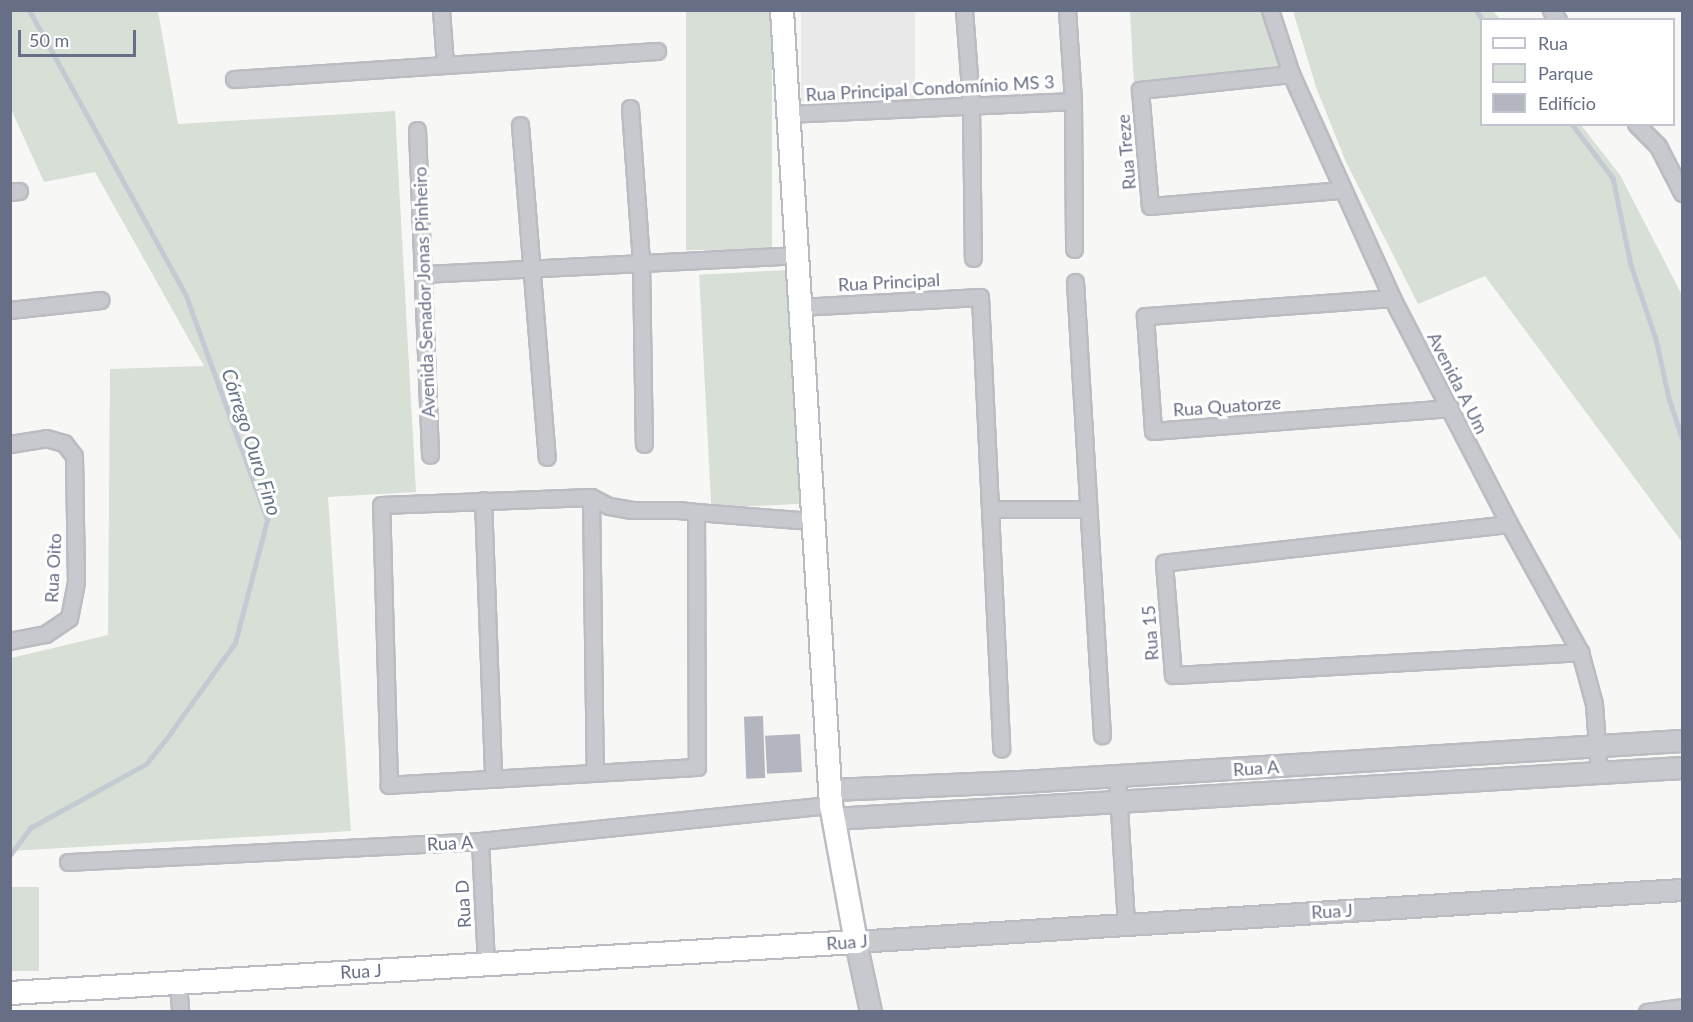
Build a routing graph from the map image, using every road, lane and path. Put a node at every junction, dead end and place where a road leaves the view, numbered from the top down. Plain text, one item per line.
1 (441, 10) edge
2 (782, 10) edge
3 (964, 10) edge
4 (1067, 10) edge
5 (1270, 10) edge
6 (657, 51) dead end
7 (445, 65) junction
8 (1291, 74) junction
9 (234, 79) dead end
10 (1073, 101) junction
11 (971, 104) junction
12 (630, 108) dead end
13 (788, 114) junction
14 (520, 125) dead end
15 (1638, 126) edge
16 (417, 130) dead end
17 (1340, 190) junction
18 (1683, 193) edge
19 (1074, 249) dead end
20 (794, 255) junction
21 (974, 258) dead end
22 (641, 262) junction
23 (532, 266) junction
24 (424, 274) junction
25 (1075, 282) dead end
26 (1392, 298) junction
27 (100, 300) dead end
28 (799, 307) junction
29 (10, 310) edge
30 (1450, 408) junction
31 (10, 444) edge
32 (644, 444) dead end
33 (430, 455) dead end
34 (547, 457) dead end
35 (591, 497) junction
36 (483, 500) junction
37 (991, 509) junction
38 (1089, 509) junction
39 (696, 512) junction
40 (812, 521) junction
41 (1509, 524) junction
42 (10, 641) edge
43 (1580, 652) junction
44 (1102, 735) dead end
45 (1683, 741) edge
46 (1597, 746) junction
47 (1001, 748) dead end
48 (1261, 767) junction
49 (1683, 768) edge
50 (595, 773) junction
51 (1599, 773) junction
52 (1117, 776) junction
53 (493, 778) junction
54 (1263, 793) junction
55 (1118, 801) junction
56 (831, 805) junction
57 (480, 842) junction
58 (68, 862) dead end
59 (1683, 890) edge
60 (1126, 923) junction
61 (856, 942) junction
62 (486, 964) junction
63 (178, 981) junction
64 (10, 993) edge
65 (1683, 1007) edge
66 (180, 1011) edge
67 (871, 1011) edge
68 (1647, 1011) edge

1 - 7 street
2 - 13 main road
3 - 11 street
4 - 10 street
5 - 8 street, Avenida A Um
6 - 7 street
7 - 9 street
8 - 17 street, Avenida A Um
8 - 17 street, Rua Treze
10 - 11 street, Rua Principal Condomínio MS 3
10 - 19 street
11 - 13 street, Rua Principal Condomínio MS 3
11 - 21 street
12 - 22 street
13 - 20 main road
14 - 23 street
15 - 18 street
16 - 24 street, Avenida Senador Jonas Pinheiro
17 - 26 street, Avenida A Um
20 - 22 street
20 - 28 main road
22 - 23 street
22 - 32 street
23 - 24 street
23 - 34 street
24 - 33 street, Avenida Senador Jonas Pinheiro
25 - 38 street
26 - 30 street, Avenida A Um
26 - 30 street, Rua Quatorze
27 - 29 street
28 - 37 street, Rua Principal
28 - 40 main road
30 - 41 street, Avenida A Um
31 - 42 street, Rua Oito
35 - 36 street
35 - 39 street
35 - 50 street
36 - 53 street
36 - 53 street
37 - 38 street
37 - 47 street
38 - 44 street
39 - 40 street
39 - 50 street
40 - 56 main road
41 - 43 street, Avenida A Um
41 - 43 street, Rua 15
43 - 46 street, Avenida A Um
45 - 46 street, Rua A
46 - 48 street, Rua A
46 - 51 street, Avenida A Um
48 - 52 street, Rua A
48 - 54 street
49 - 51 street, Rua A
50 - 53 street
51 - 54 street, Rua A
52 - 55 street
52 - 56 street, Rua A
54 - 55 street, Rua A
55 - 56 street, Rua A
55 - 60 street
56 - 57 street, Rua A
56 - 61 main road
57 - 58 street, Rua A
57 - 62 street, Rua D
59 - 60 street, Rua J
60 - 61 street, Rua J
61 - 62 main road, Rua J
61 - 67 street
62 - 63 main road, Rua J
63 - 64 main road, Rua J
63 - 66 street
65 - 68 street

